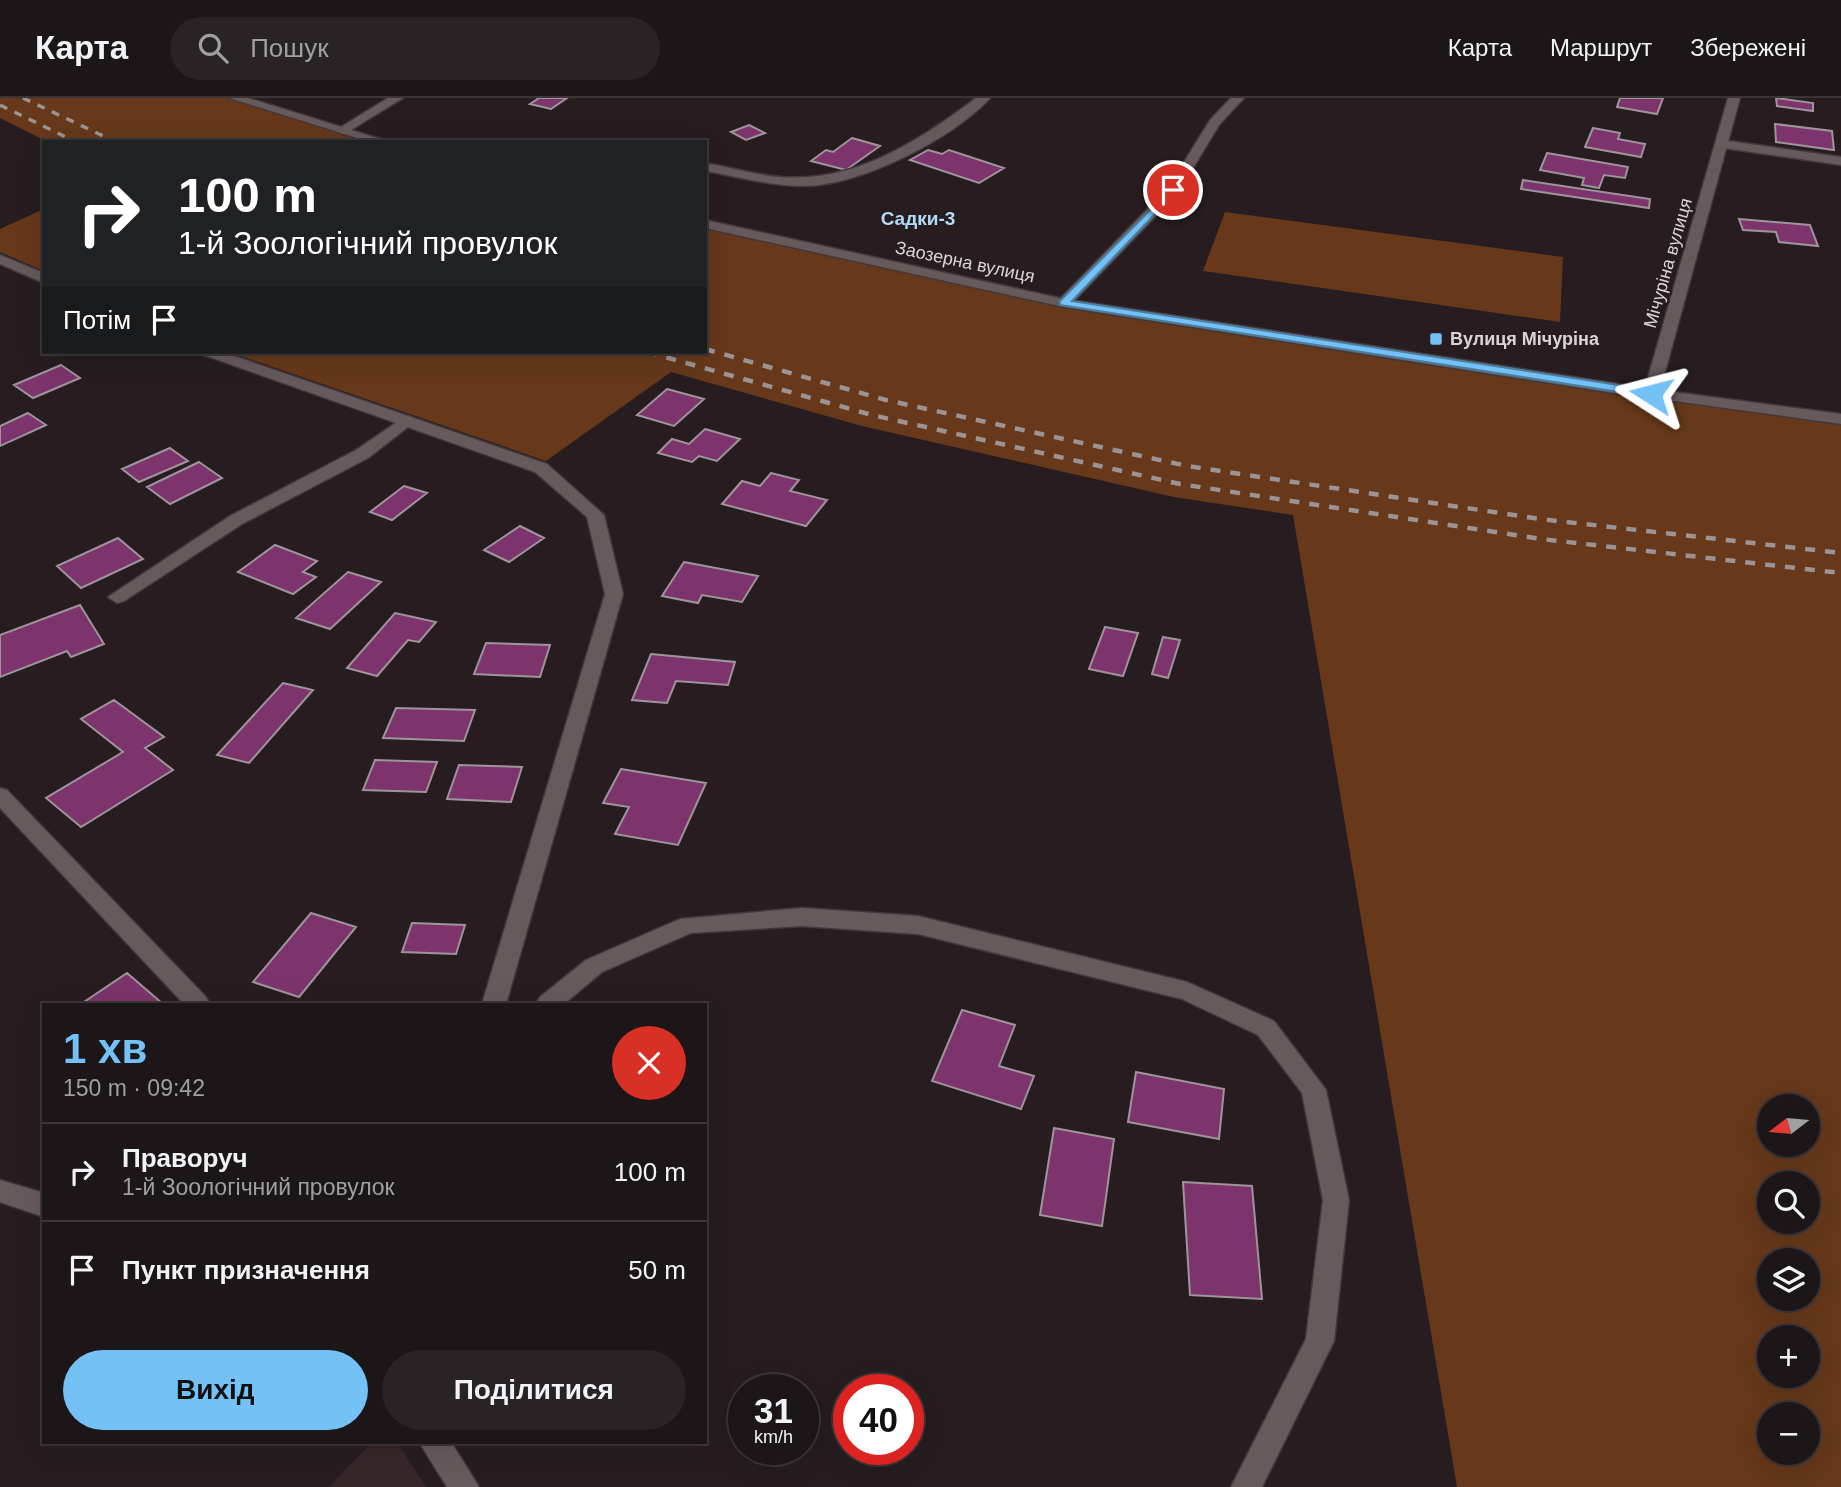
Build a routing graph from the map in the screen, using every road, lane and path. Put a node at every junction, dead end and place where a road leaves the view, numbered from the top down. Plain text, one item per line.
1 (235, 98) edge
2 (397, 98) edge
3 (984, 98) edge
4 (1238, 98) edge
5 (1734, 98) edge
6 (342, 131) junction
7 (376, 140) edge
8 (1722, 144) junction
9 (1841, 161) edge
10 (707, 167) edge
11 (707, 224) edge
12 (0, 259) edge
13 (42, 278) edge
14 (1064, 303) junction
15 (215, 354) edge
16 (1651, 394) junction
17 (1841, 419) edge
18 (406, 421) junction
19 (117, 597) dead end
20 (0, 795) edge
21 (197, 1003) edge
22 (494, 1003) edge
23 (549, 1003) edge
24 (0, 1191) edge
25 (42, 1204) edge
26 (435, 1444) edge
27 (464, 1487) edge
28 (1246, 1487) edge

1 - 6 street
2 - 6 street
3 - 10 street
4 - 14 street
5 - 8 street, Мічуріна вулиця
6 - 7 street
8 - 9 street
8 - 16 street, Мічуріна вулиця
11 - 14 street, Заозерна вулиця
12 - 13 street
14 - 16 street, Заозерна вулиця
15 - 18 street
16 - 17 street, Заозерна вулиця
18 - 19 street
18 - 22 street
20 - 21 street
23 - 28 street
24 - 25 street
26 - 27 street

